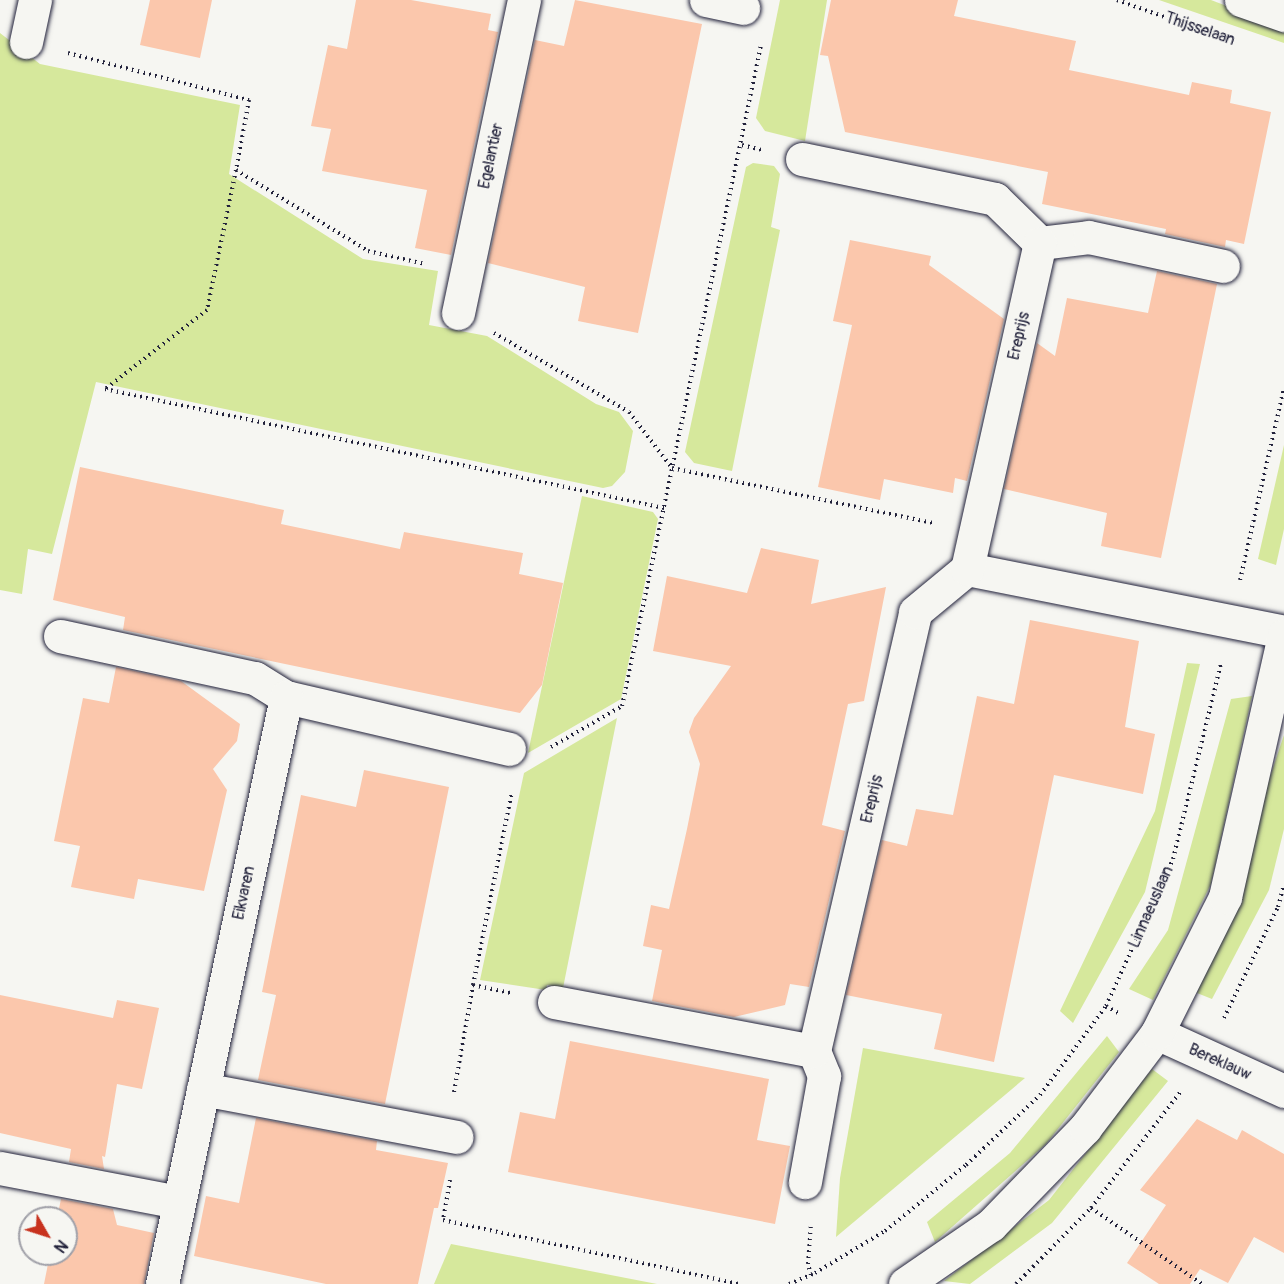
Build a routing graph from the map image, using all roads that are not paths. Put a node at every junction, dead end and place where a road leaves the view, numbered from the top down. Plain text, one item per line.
1 (35, 0) edge
2 (524, 0) edge
3 (706, 0) edge
4 (1241, 0) edge
5 (743, 8) dead end
6 (1284, 15) edge
7 (26, 42) dead end
8 (802, 159) dead end
9 (1040, 243) junction
10 (1223, 266) dead end
11 (458, 313) dead end
12 (967, 569) junction
13 (1284, 634) edge
14 (60, 636) dead end
15 (286, 697) junction
16 (514, 755) road end
17 (554, 1002) road end
18 (1157, 1033) junction
19 (814, 1051) junction
20 (203, 1089) junction
21 (1284, 1091) edge
22 (457, 1137) road end
23 (0, 1168) edge
24 (805, 1182) dead end
25 (178, 1202) junction
26 (162, 1284) edge
27 (906, 1284) edge

1 - 7 street
2 - 11 street, Egelantier
3 - 5 street
4 - 6 street
8 - 9 street
9 - 10 street
9 - 12 street, Ereprijs
12 - 13 street
12 - 19 street, Ereprijs
13 - 18 street
14 - 15 street
15 - 16 street
15 - 20 street, Eikvaren
17 - 19 street
18 - 21 street, Bereklauw
18 - 27 street
19 - 24 street
20 - 22 street
20 - 25 street, Eikvaren
23 - 25 street
25 - 26 street, Eikvaren

